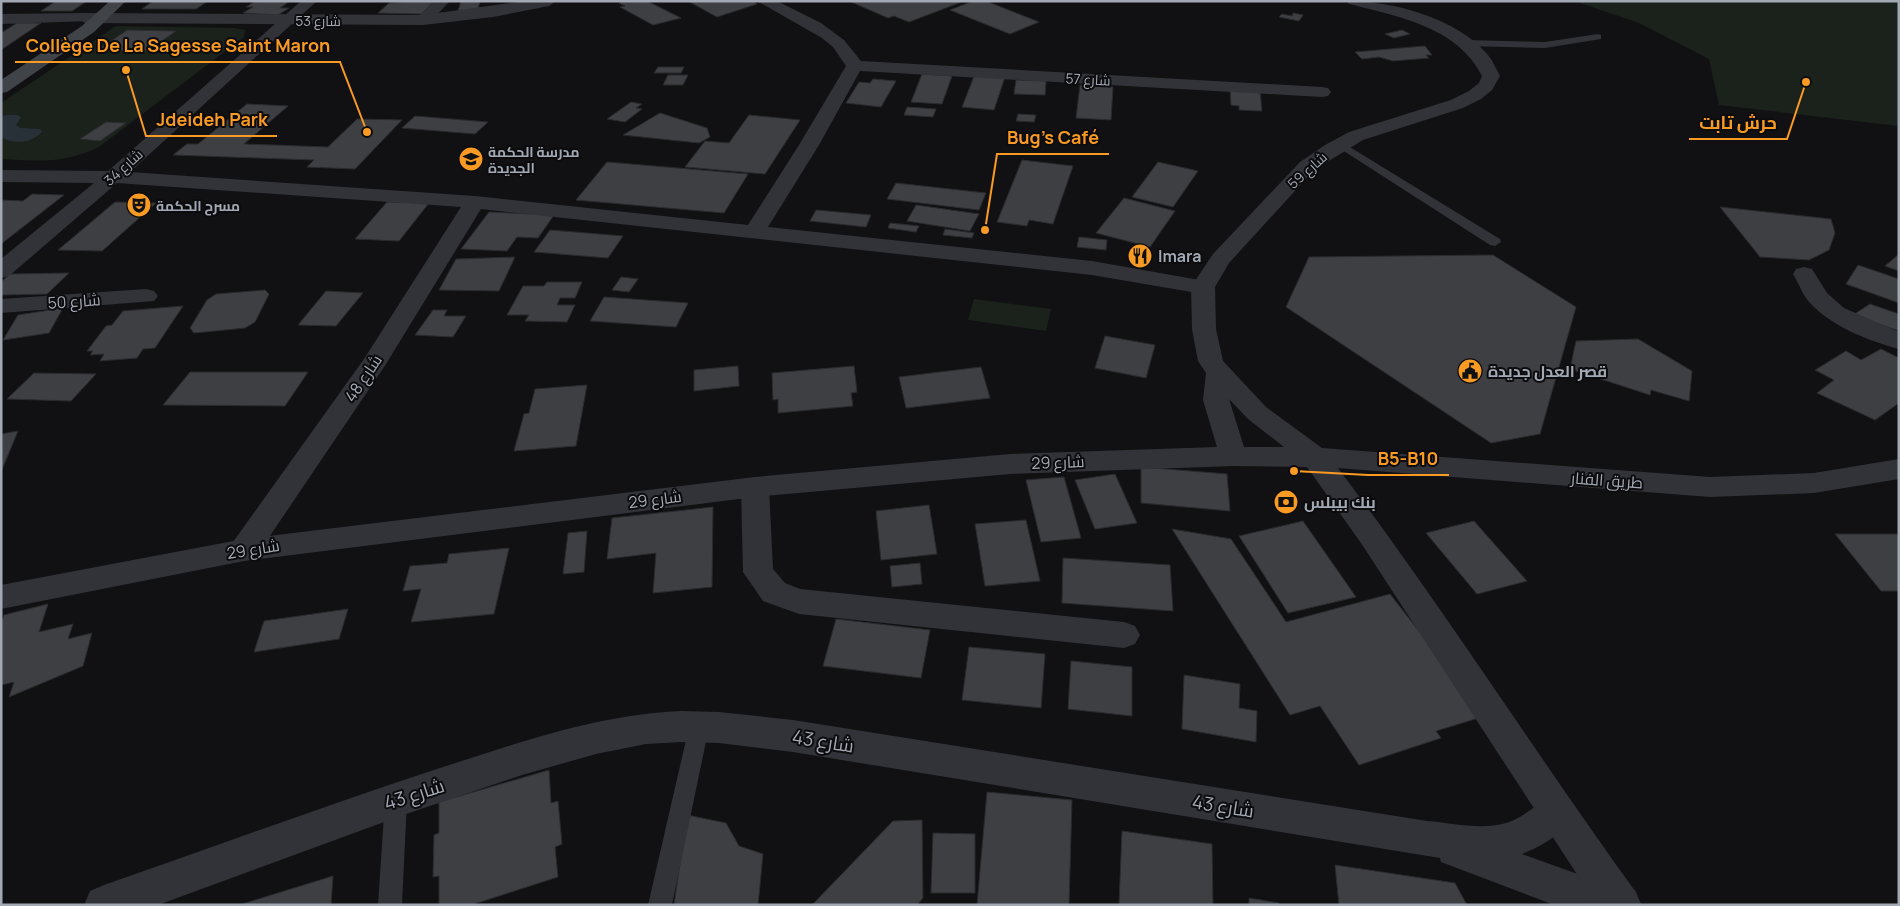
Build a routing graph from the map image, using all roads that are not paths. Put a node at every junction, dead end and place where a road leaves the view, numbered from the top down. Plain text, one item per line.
1 (118, 1) edge
2 (310, 1) edge
3 (443, 1) edge
4 (549, 1) edge
5 (764, 1) edge
6 (1354, 1) edge
7 (93, 18) junction
8 (1, 19) edge
9 (289, 20) junction
10 (423, 20) junction
11 (1598, 37) dead end
12 (1466, 43) junction
13 (855, 66) junction
14 (1, 72) edge
15 (1, 88) edge
16 (1322, 92) dead end
17 (1340, 144) junction
18 (1, 176) edge
19 (112, 177) junction
20 (475, 202) junction
21 (755, 230) junction
22 (1494, 242) dead end
23 (1, 270) edge
24 (1804, 274) dead end
25 (1203, 287) junction
26 (146, 296) dead end
27 (1, 306) edge
28 (1899, 341) edge
29 (1219, 372) junction
30 (1233, 456) junction
31 (1315, 458) junction
32 (1899, 470) edge
33 (755, 487) junction
34 (244, 550) junction
35 (1, 597) edge
36 (1124, 635) dead end
37 (699, 726) junction
38 (396, 800) junction
39 (1556, 812) junction
40 (1428, 839) junction
41 (1621, 904) edge
42 (104, 905) edge
43 (390, 905) edge
44 (660, 905) edge

1 - 7 main road
2 - 9 street, شارع 34
3 - 10 street
4 - 10 street, شارع 53
5 - 13 street
6 - 12 street, شارع 59
7 - 8 street, شارع 53
7 - 9 street, شارع 53
7 - 14 main road
7 - 15 main road
9 - 10 street, شارع 53
9 - 19 street, شارع 34
11 - 12 lane
12 - 17 street, شارع 59
13 - 16 street, شارع 57
13 - 21 street
17 - 22 lane
17 - 25 street, شارع 59
18 - 19 street
19 - 20 street
19 - 23 street, شارع 34
20 - 21 street
20 - 34 street, شارع 48
21 - 25 street
24 - 28 street
25 - 29 street
26 - 27 street, شارع 50
29 - 30 street
29 - 31 street
30 - 31 street, شارع 29
30 - 33 street, شارع 29
31 - 32 street, طريق الفنار
31 - 39 street
33 - 34 street, شارع 29
33 - 36 street
34 - 35 street, شارع 29
37 - 38 street, شارع 43
37 - 40 street, شارع 43
37 - 44 lane
38 - 42 street, شارع 43
38 - 43 lane
39 - 40 street, شارع 43
39 - 41 street
40 - 41 street

